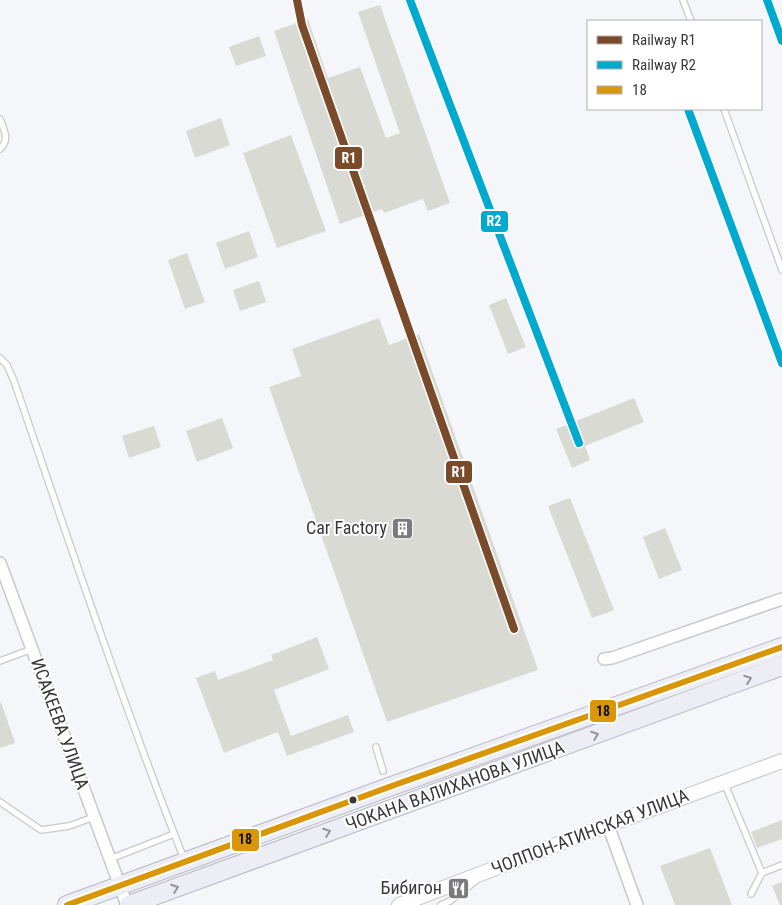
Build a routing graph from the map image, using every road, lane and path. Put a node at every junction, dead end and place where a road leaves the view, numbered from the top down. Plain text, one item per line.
1 (683, 0) edge
2 (691, 20) edge
3 (724, 110) edge
4 (0, 119) edge
5 (0, 149) edge
6 (782, 270) edge
7 (0, 358) edge
8 (0, 563) edge
9 (782, 599) edge
10 (782, 647) edge
11 (32, 649) junction
12 (604, 659) dead end
13 (0, 660) edge
14 (782, 666) edge
15 (376, 748) dead end
16 (782, 761) edge
17 (386, 779) junction
18 (724, 782) junction
19 (0, 802) edge
20 (396, 807) junction
21 (94, 817) junction
22 (608, 825) junction
23 (174, 834) junction
24 (110, 860) junction
25 (185, 862) junction
26 (782, 865) edge
27 (490, 870) junction
28 (762, 873) junction
29 (119, 886) junction
30 (751, 894) dead end
31 (97, 900) edge
32 (67, 905) edge
33 (128, 905) edge
34 (399, 905) edge
35 (441, 905) edge
36 (637, 905) edge

1 - 2 lane
3 - 6 lane
4 - 5 lane
7 - 23 lane
8 - 11 street, ИСАКЕЕВА УЛИЦА
9 - 12 street
10 - 17 main road, ЧОКАНА ВАЛИХАНОВА УЛИЦА
11 - 13 lane
11 - 21 street, ИСАКЕЕВА УЛИЦА
20 -> 14 main road, ЧОКАНА ВАЛИХАНОВА УЛИЦА
15 - 17 lane
16 - 18 street, ЧОЛПОН-АТИНСКАЯ УЛИЦА
17 - 20 main road
17 - 25 main road, ЧОКАНА ВАЛИХАНОВА УЛИЦА
18 - 22 street, ЧОЛПОН-АТИНСКАЯ УЛИЦА
18 - 28 lane
19 - 21 lane
33 -> 20 main road, ЧОКАНА ВАЛИХАНОВА УЛИЦА
21 - 24 street, ИСАКЕЕВА УЛИЦА
22 - 27 street, ЧОЛПОН-АТИНСКАЯ УЛИЦА
22 - 36 street
23 - 24 lane
23 - 25 lane
24 - 29 street, ИСАКЕЕВА УЛИЦА
25 - 29 main road, ЧОКАНА ВАЛИХАНОВА УЛИЦА
26 - 28 lane
27 - 34 street, ЧОЛПОН-АТИНСКАЯ УЛИЦА
27 - 35 lane
28 - 30 lane
29 - 31 main road, ЧОКАНА ВАЛИХАНОВА УЛИЦА
29 - 33 street, ИСАКЕЕВА УЛИЦА
31 - 32 main road, ЧОКАНА ВАЛИХАНОВА УЛИЦА

